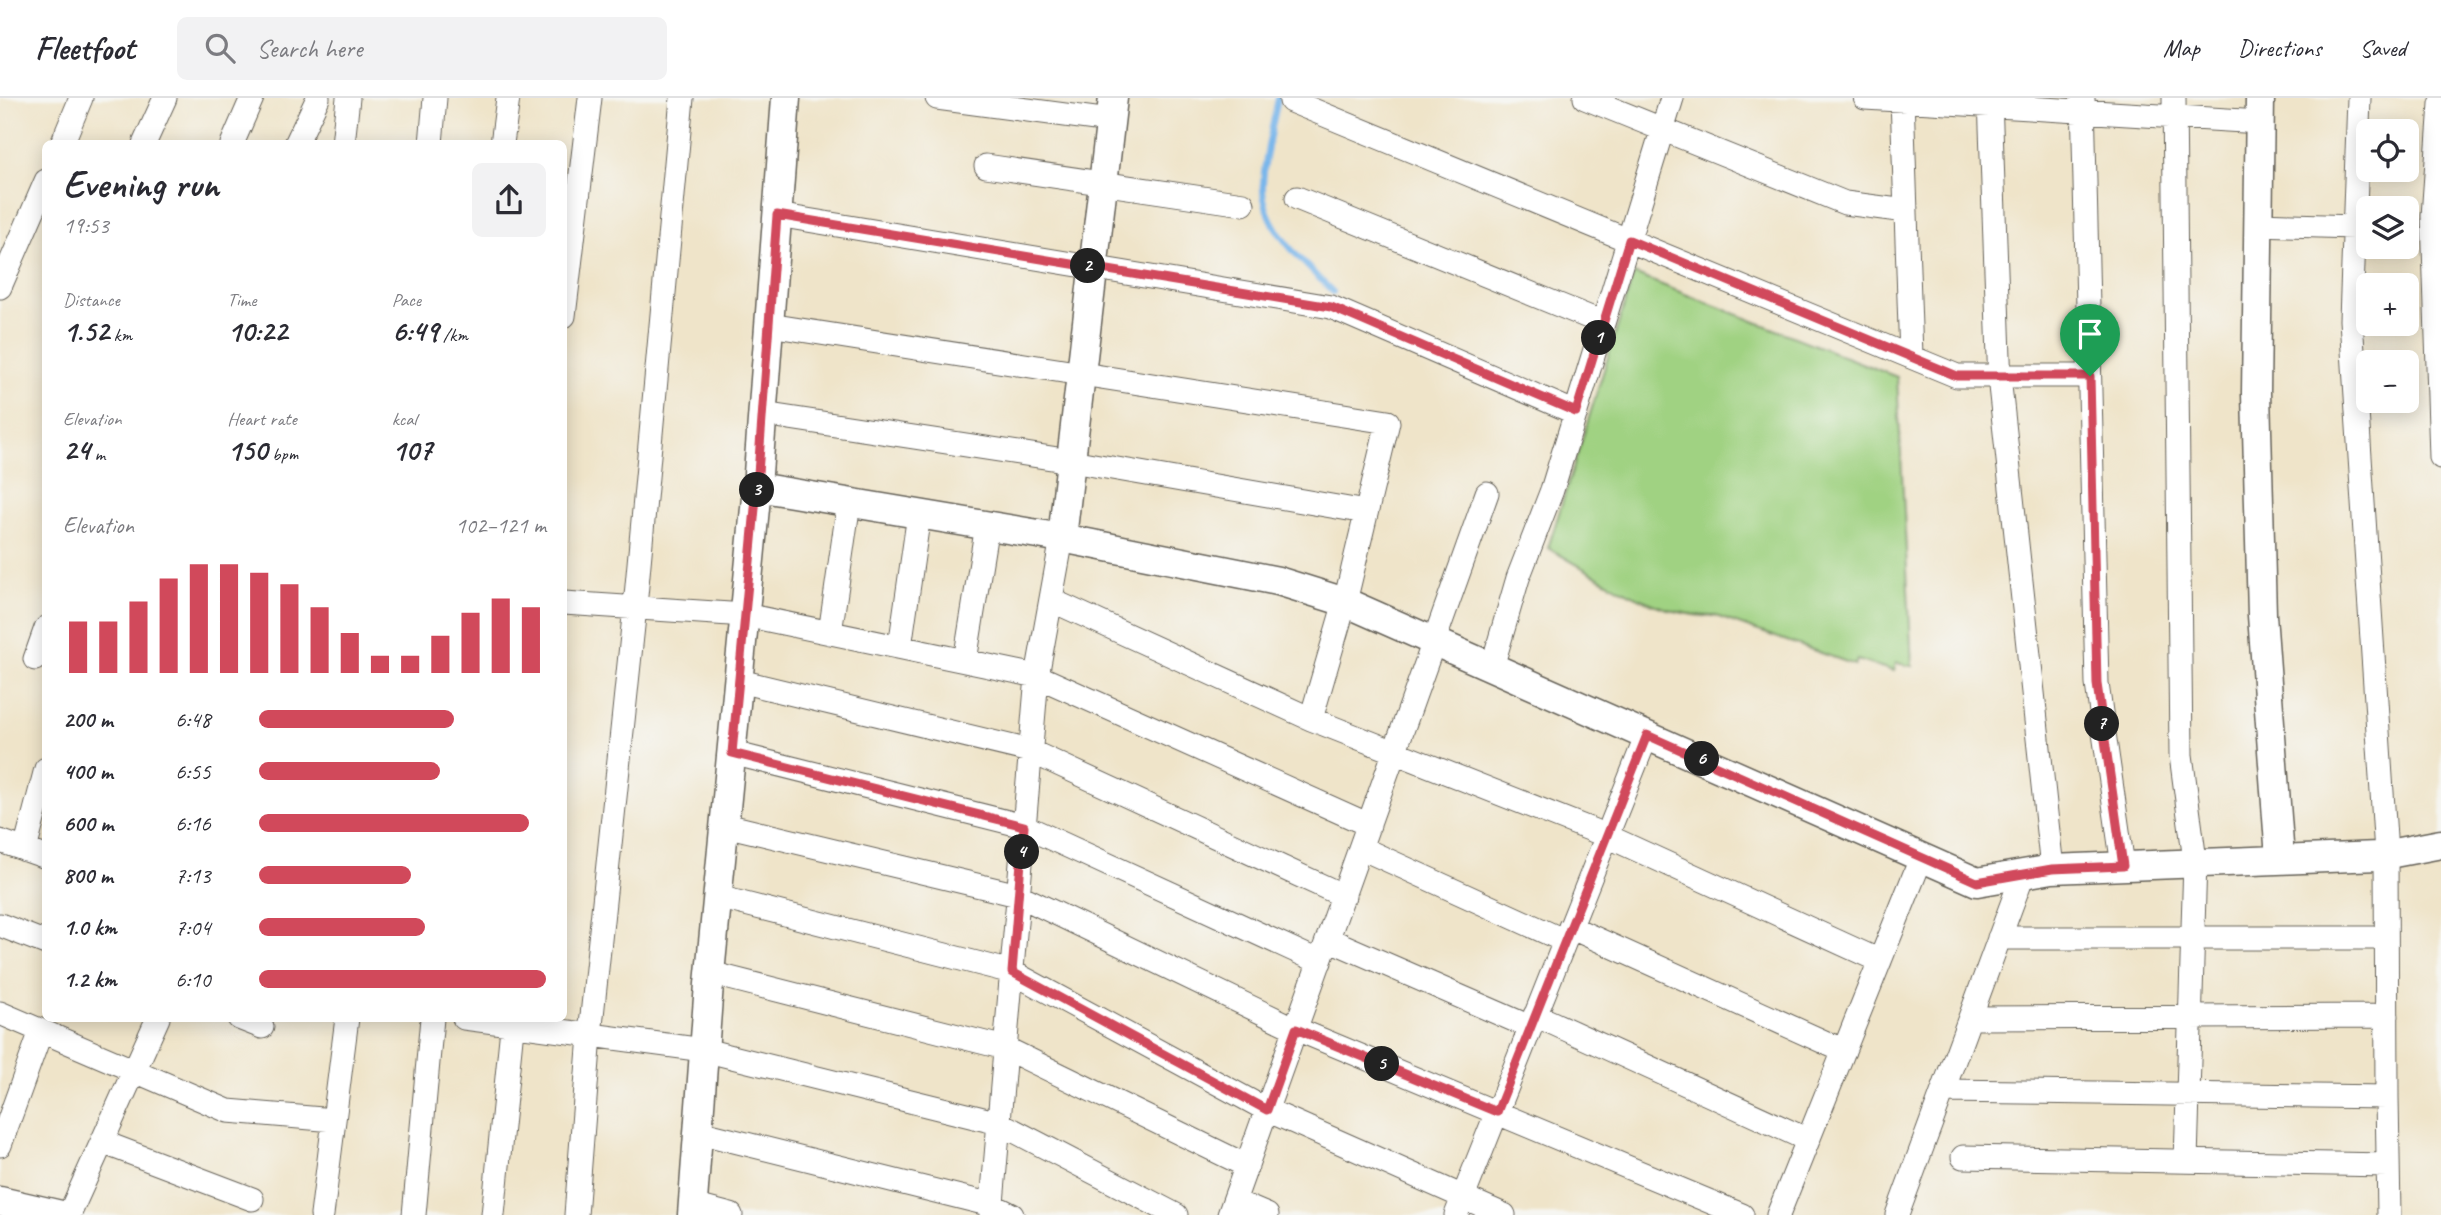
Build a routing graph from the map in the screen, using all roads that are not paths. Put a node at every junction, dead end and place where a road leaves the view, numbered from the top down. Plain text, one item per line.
1 (81, 98) edge
2 (166, 98) edge
3 (252, 98) edge
4 (318, 98) edge
5 (435, 98) edge
6 (508, 98) edge
7 (590, 98) edge
8 (682, 98) edge
9 (786, 98) edge
10 (937, 98) edge
11 (1585, 98) edge
12 (1672, 98) edge
13 (1865, 98) edge
14 (2359, 98) edge
15 (343, 100) edge
16 (1902, 100) edge
17 (1291, 101) dead end
18 (1990, 102) edge
19 (2441, 104) edge
20 (2083, 105) edge
21 (2174, 107) edge
22 (1112, 110) edge
23 (2260, 110) edge
24 (1663, 129) junction
25 (64, 140) edge
26 (146, 140) edge
27 (234, 140) edge
28 (298, 140) edge
29 (343, 140) edge
30 (431, 140) edge
31 (503, 140) edge
32 (986, 166) dead end
33 (2439, 170) edge
34 (1103, 184) junction
35 (42, 190) edge
36 (1297, 198) dead end
37 (1243, 204) dead end
38 (1906, 211) junction
39 (777, 215) junction
40 (2258, 224) junction
41 (2354, 227) junction
42 (1629, 240) junction
43 (2438, 250) edge
44 (1093, 267) junction
45 (0, 288) edge
46 (567, 291) edge
47 (1604, 323) junction
48 (769, 325) junction
49 (2439, 340) edge
50 (1911, 356) junction
51 (1081, 372) junction
52 (2000, 374) junction
53 (2090, 376) junction
54 (1576, 412) junction
55 (762, 414) junction
56 (2441, 430) edge
57 (2441, 457) edge
58 (1071, 461) junction
59 (757, 487) junction
60 (1487, 493) dead end
61 (849, 502) junction
62 (1366, 512) junction
63 (919, 514) junction
64 (988, 525) junction
65 (1062, 538) junction
66 (1051, 600) junction
67 (1345, 602) junction
68 (567, 603) edge
69 (635, 607) junction
70 (745, 615) junction
71 (830, 633) junction
72 (42, 639) edge
73 (1435, 642) junction
74 (900, 647) junction
75 (35, 659) dead end
76 (965, 661) junction
77 (1492, 667) junction
78 (1037, 676) junction
79 (739, 681) junction
80 (1311, 719) junction
81 (1647, 735) junction
82 (1030, 751) junction
83 (732, 753) junction
84 (1395, 753) junction
85 (42, 800) edge
86 (725, 825) junction
87 (1369, 825) junction
88 (1024, 826) junction
89 (1607, 836) junction
90 (0, 841) edge
91 (2441, 845) edge
92 (1361, 848) junction
93 (35, 853) edge
94 (2386, 853) junction
95 (1922, 856) junction
96 (2280, 858) junction
97 (2195, 862) junction
98 (2123, 866) junction
99 (2052, 869) junction
100 (2023, 874) junction
101 (1018, 895) junction
102 (1344, 896) junction
103 (718, 897) junction
104 (0, 925) edge
105 (1568, 934) junction
106 (2193, 938) junction
107 (2386, 938) junction
108 (1328, 939) junction
109 (1999, 939) junction
110 (42, 941) edge
111 (1880, 961) junction
112 (1320, 962) junction
113 (1012, 972) junction
114 (710, 973) junction
115 (0, 1013) edge
116 (2387, 1016) junction
117 (2191, 1017) junction
118 (1970, 1018) junction
119 (1533, 1021) junction
120 (156, 1022) edge
121 (249, 1022) edge
122 (346, 1022) edge
123 (432, 1022) edge
124 (513, 1022) edge
125 (262, 1027) dead end
126 (1296, 1029) junction
127 (41, 1031) junction
128 (590, 1035) junction
129 (1005, 1048) junction
130 (704, 1050) junction
131 (1844, 1051) junction
132 (134, 1071) junction
133 (1943, 1091) junction
134 (2189, 1094) junction
135 (2387, 1097) junction
136 (1267, 1110) junction
137 (1497, 1112) junction
138 (334, 1120) junction
139 (999, 1123) junction
140 (698, 1132) junction
141 (1808, 1140) junction
142 (102, 1142) junction
143 (0, 1145) edge
144 (1963, 1157) dead end
145 (2186, 1161) junction
146 (2388, 1165) junction
147 (1247, 1166) junction
148 (252, 1199) dead end
149 (0, 1201) edge
150 (1459, 1206) edge
151 (1231, 1208) edge
152 (693, 1210) edge
153 (999, 1212) edge
154 (57, 1214) edge
155 (322, 1215) edge
156 (414, 1215) edge
157 (493, 1215) edge
158 (576, 1215) edge
159 (731, 1215) edge
160 (1176, 1215) edge
161 (1267, 1215) edge
162 (1504, 1215) edge
163 (1742, 1215) edge
164 (1778, 1215) edge
165 (1897, 1215) edge
166 (2389, 1215) edge

1 - 25 street
2 - 26 street
3 - 27 street
4 - 28 street
5 - 30 street
6 - 31 street
7 - 46 street
8 - 69 street
9 - 39 street
10 - 22 street
11 - 24 street
12 - 24 street
13 - 16 street
14 - 41 street
15 - 29 street
16 - 18 street
16 - 38 street
17 - 42 street
18 - 20 street
18 - 52 street
19 - 33 street
20 - 21 street
20 - 53 street
21 - 23 street
21 - 97 street
22 - 34 street
23 - 40 street
24 - 38 street
24 - 42 street
32 - 34 street
33 - 43 street
34 - 37 street
34 - 44 street
35 - 45 street
36 - 47 street
38 - 50 street
39 - 44 street
39 - 48 street
40 - 41 street
40 - 96 street
41 - 94 street
42 - 47 street
42 - 50 street
43 - 49 street
44 - 51 street
44 - 54 street
47 - 54 street
48 - 51 street
48 - 55 street
49 - 56 street
50 - 52 street
51 - 58 street
51 - 62 street
52 - 53 street
52 - 99 street
53 - 98 street
54 - 77 street
55 - 58 street
55 - 59 street
56 - 57 street
58 - 62 street
58 - 65 street
59 - 61 street
59 - 70 street
60 - 73 street
61 - 63 street
61 - 71 street
62 - 67 street
63 - 64 street
63 - 74 street
64 - 65 street
64 - 76 street
65 - 66 street
65 - 67 street
66 - 78 street
66 - 80 street
67 - 73 street
67 - 80 street
68 - 69 street
69 - 70 street
69 - 128 street
70 - 71 street
70 - 79 street
71 - 74 street
72 - 75 street
73 - 77 street
73 - 84 street
74 - 76 street
76 - 78 street
77 - 81 street
78 - 82 street
78 - 87 street
79 - 82 street
79 - 83 street
80 - 84 street
81 - 89 street
81 - 95 street
82 - 88 street
82 - 102 street
83 - 86 street
83 - 88 street
84 - 87 street
84 - 89 street
85 - 93 street
86 - 101 street
86 - 103 street
87 - 92 street
88 - 101 street
88 - 112 street
89 - 105 street
89 - 111 street
90 - 93 street
91 - 94 street
92 - 102 street
92 - 105 street
94 - 96 street
94 - 107 street
95 - 100 street
95 - 111 street
96 - 97 street
97 - 98 street
97 - 106 street
98 - 99 street
99 - 100 street
100 - 109 street
101 - 113 street
101 - 126 street
102 - 108 street
103 - 113 street
103 - 114 street
104 - 110 street
105 - 119 street
105 - 131 street
106 - 107 street
106 - 109 street
106 - 117 street
107 - 116 street
108 - 112 street
108 - 119 street
109 - 118 street
111 - 131 street
112 - 126 street
113 - 129 street
113 - 136 street
114 - 129 street
114 - 130 street
115 - 127 street
116 - 117 street
116 - 135 street
117 - 118 street
117 - 134 street
118 - 133 street
119 - 137 street
119 - 141 street
120 - 132 street
121 - 125 street
122 - 138 street
123 - 156 street
124 - 128 street
124 - 157 street
126 - 136 street
126 - 137 street
127 - 132 street
127 - 143 street
128 - 130 street
128 - 158 street
129 - 139 street
129 - 147 street
130 - 139 street
130 - 140 street
131 - 141 street
132 - 138 street
132 - 142 street
133 - 134 street
133 - 165 street
134 - 135 street
134 - 145 street
135 - 146 street
136 - 147 street
136 - 150 street
137 - 150 street
137 - 163 street
138 - 155 street
139 - 153 street
139 - 160 street
140 - 152 street
140 - 153 street
141 - 164 street
142 - 148 street
142 - 154 street
144 - 145 street
145 - 146 street
146 - 166 street
147 - 151 street
149 - 154 street
150 - 162 street
151 - 161 street
152 - 159 street

